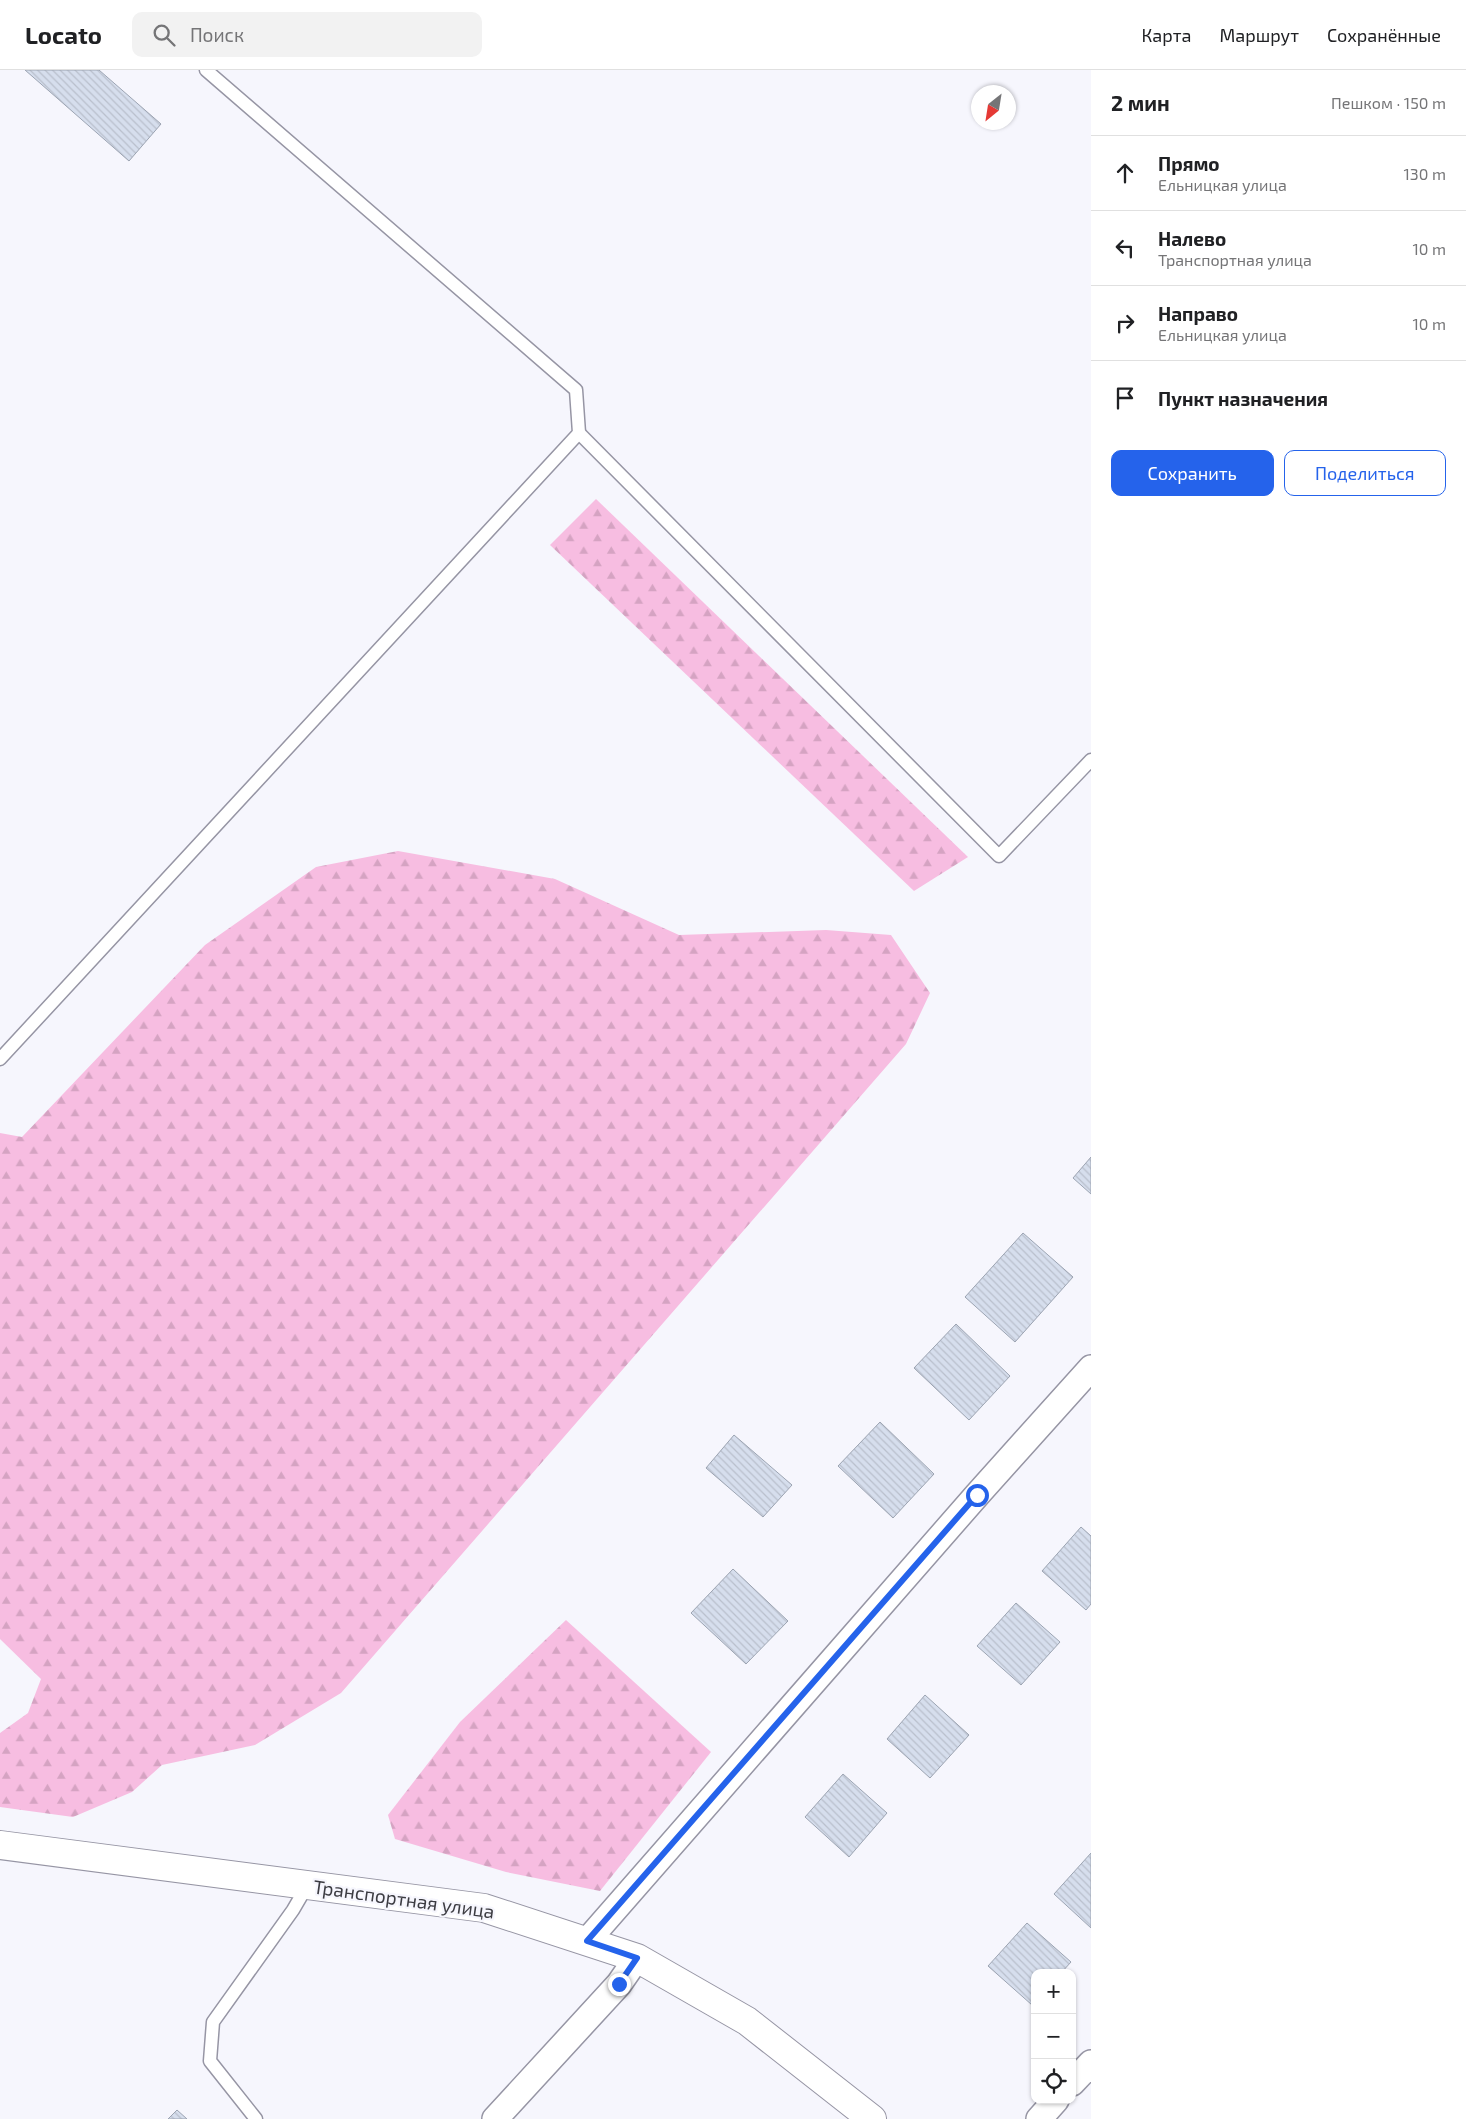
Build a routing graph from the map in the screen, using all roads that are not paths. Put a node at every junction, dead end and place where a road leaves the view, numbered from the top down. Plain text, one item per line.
1 (206, 70) edge
2 (578, 433) junction
3 (1091, 760) edge
4 (0, 1059) edge
5 (1091, 1368) edge
6 (0, 1845) edge
7 (307, 1886) junction
8 (587, 1941) junction
9 (637, 1958) junction
10 (1091, 2062) edge
11 (1076, 2079) edge
12 (1052, 2104) edge
13 (256, 2119) edge
14 (495, 2119) edge
15 (872, 2119) edge
16 (1039, 2119) edge

1 - 2 lane
2 - 3 lane
2 - 4 lane
5 - 8 street
6 - 7 street, Транспортная улица
7 - 8 street, Транспортная улица
7 - 13 lane
8 - 9 street, Транспортная улица
9 - 14 street
9 - 15 street, Транспортная улица
10 - 11 street
12 - 16 street

